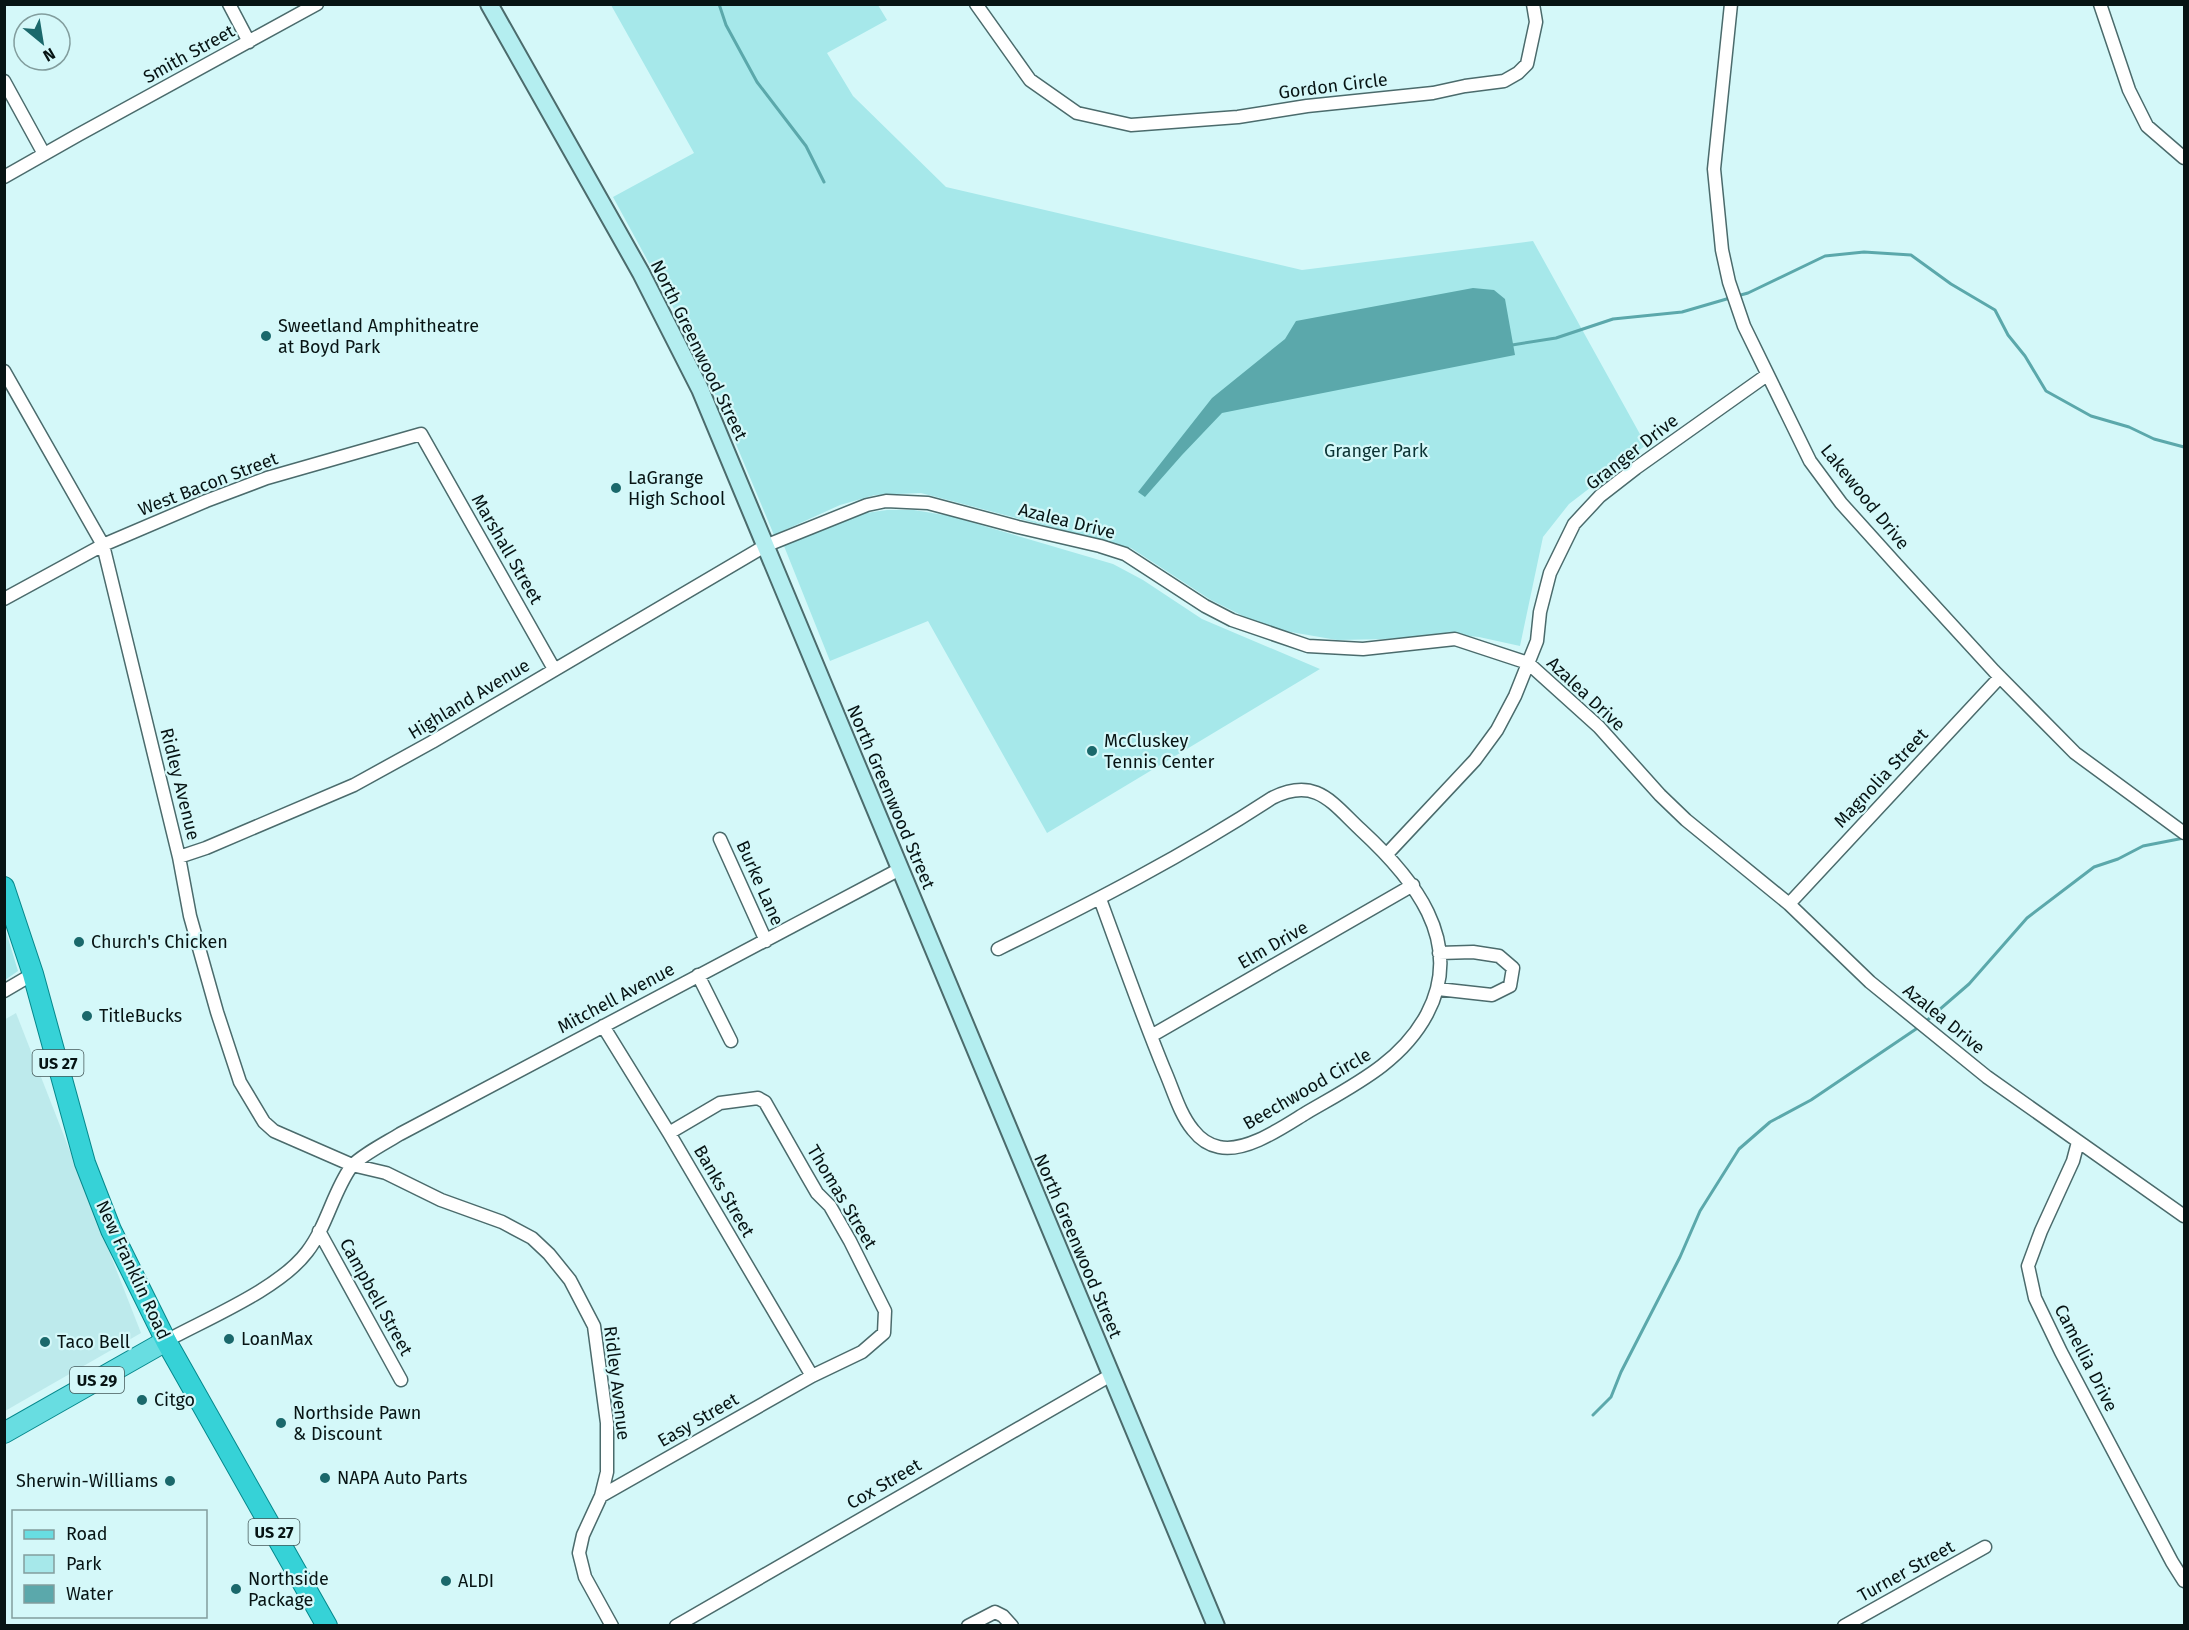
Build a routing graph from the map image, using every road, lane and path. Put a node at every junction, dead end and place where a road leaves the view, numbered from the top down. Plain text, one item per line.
1 (229, 4) edge
2 (317, 4) edge
3 (489, 4) edge
4 (976, 4) edge
5 (1533, 4) edge
6 (1731, 4) edge
7 (2100, 4) edge
8 (249, 42) junction
9 (4, 81) edge
10 (32, 132) junction
11 (78, 135) junction
12 (44, 154) junction
13 (2184, 158) edge
14 (4, 177) edge
15 (4, 371) edge
16 (1767, 375) junction
17 (428, 447) joint
18 (103, 545) junction
19 (765, 546) junction
20 (4, 599) edge
21 (1528, 663) junction
22 (554, 669) junction
23 (2000, 677) junction
24 (2184, 832) edge
25 (720, 839) dead end
26 (1387, 854) junction
27 (179, 856) junction
28 (900, 869) junction
29 (1413, 885) junction
30 (4, 887) edge
31 (1100, 899) junction
32 (1789, 904) junction
33 (766, 941) junction
34 (999, 949) dead end
35 (1439, 953) junction
36 (33, 974) junction
37 (698, 975) junction
38 (1438, 989) junction
39 (4, 991) edge
40 (603, 1026) junction
41 (1151, 1036) junction
42 (731, 1041) dead end
43 (669, 1132) junction
44 (2078, 1142) junction
45 (352, 1165) junction
46 (2184, 1216) edge
47 (319, 1231) junction
48 (165, 1341) junction
49 (1111, 1375) junction
50 (812, 1376) junction
51 (401, 1380) dead end
52 (4, 1433) edge
53 (601, 1496) junction
54 (1985, 1547) dead end
55 (2184, 1581) edge
56 (327, 1626) edge
57 (612, 1626) edge
58 (676, 1626) edge
59 (968, 1626) edge
60 (1012, 1626) edge
61 (1216, 1626) edge
62 (1844, 1626) edge

1 - 8 street
2 - 8 street, Smith Street
3 - 19 main road, North Greenwood Street
4 - 5 street, Gordon Circle
6 - 16 street, Lakewood Drive
7 - 13 street
8 - 11 street, Smith Street
9 - 10 street
10 - 11 street, Smith Street
10 - 12 street
11 - 12 street, Smith Street
12 - 14 street, Smith Street
15 - 18 street, Ridley Avenue
16 - 21 street, Granger Drive
16 - 23 street, Lakewood Drive
17 - 18 street, West Bacon Street
17 - 22 street, Marshall Street
18 - 20 street, West Bacon Street
18 - 27 street, Ridley Avenue
19 - 21 street, Azalea Drive
19 - 22 street, Highland Avenue
19 - 28 main road, North Greenwood Street
21 - 26 street, Granger Drive
21 - 32 street, Azalea Drive
22 - 27 street, Highland Avenue
23 - 24 street, Lakewood Drive
23 - 32 street, Magnolia Street
25 - 33 street, Burke Lane
26 - 29 street, Beechwood Circle
26 - 31 street, Beechwood Circle
27 - 45 street, Ridley Avenue
28 - 33 street, Mitchell Avenue
28 - 49 main road, North Greenwood Street
29 - 35 street, Beechwood Circle
29 - 41 street, Elm Drive
30 - 36 highway, New Franklin Road / US 27
31 - 34 street, Beechwood Circle
31 - 41 street, Beechwood Circle
32 - 44 street, Azalea Drive
33 - 37 street, Mitchell Avenue
35 - 38 street, Beechwood Circle
35 - 38 street
36 - 39 street
36 - 48 highway, New Franklin Road / US 27
37 - 40 street, Mitchell Avenue
37 - 42 street
38 - 41 street, Beechwood Circle
40 - 43 street, Banks Street
40 - 45 street, Mitchell Avenue
43 - 50 street, Banks Street
43 - 50 street, Thomas Street
44 - 46 street, Azalea Drive
44 - 55 street, Camellia Drive
45 - 47 street
45 - 53 street, Ridley Avenue
47 - 48 street
47 - 51 street, Campbell Street
48 - 52 main road, US 29
48 - 56 highway, New Franklin Road / US 27
49 - 58 street, Cox Street
49 - 61 main road, North Greenwood Street
50 - 53 street, Easy Street
53 - 57 street, Ridley Avenue
54 - 62 street, Turner Street
59 - 60 street

